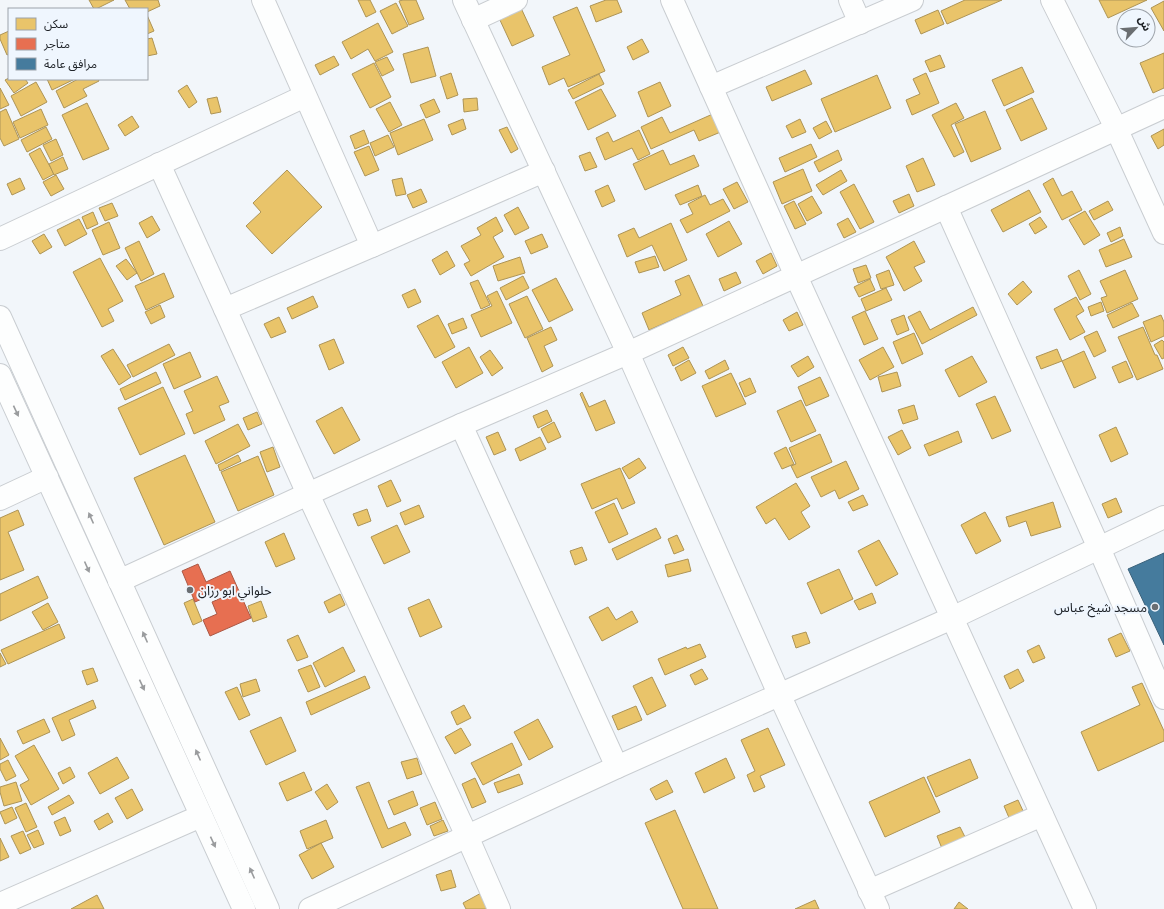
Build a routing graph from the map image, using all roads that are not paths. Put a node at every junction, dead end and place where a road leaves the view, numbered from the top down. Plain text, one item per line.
1 (263, 0) edge
2 (464, 0) edge
3 (516, 0) edge
4 (672, 0) edge
5 (850, 0) edge
6 (912, 0) edge
7 (1052, 0) edge
8 (473, 20) junction
9 (860, 23) junction
10 (710, 87) junction
11 (305, 96) junction
12 (1164, 107) edge
13 (1116, 128) junction
14 (159, 164) junction
15 (544, 171) junction
16 (946, 207) junction
17 (1164, 233) edge
18 (0, 239) edge
19 (372, 246) junction
20 (796, 276) junction
21 (225, 309) junction
22 (0, 317) edge
23 (628, 353) junction
24 (0, 375) edge
25 (461, 425) junction
26 (47, 477) junction
27 (308, 494) junction
28 (0, 499) edge
29 (1164, 517) edge
30 (1099, 548) junction
31 (120, 581) junction
32 (952, 618) junction
33 (779, 694) junction
34 (1164, 698) edge
35 (617, 767) junction
36 (1042, 815) junction
37 (201, 816) junction
38 (467, 836) junction
39 (874, 900) edge
40 (0, 904) edge
41 (244, 909) edge
42 (268, 909) edge
43 (310, 909) edge
44 (499, 909) edge
45 (1085, 909) edge

1 - 11 street
2 - 8 street
3 - 8 street
4 - 10 street
5 - 9 street
6 - 9 street
7 - 13 street
8 - 15 street
9 - 10 street
10 - 20 street
11 - 14 street
11 - 19 street
12 - 13 street
13 - 16 street
13 - 17 street
14 - 18 street
14 - 21 street
15 - 19 street
15 - 23 street
16 - 20 street
16 - 30 street
19 - 21 street
20 - 23 street
20 - 32 street
21 - 27 street
31 -> 22 street
23 - 25 street
23 - 33 street
24 -> 26 street
25 - 27 street
25 - 35 street
26 - 28 street
26 -> 37 street
27 - 31 street
27 - 38 street
29 - 30 street
30 - 32 street
30 - 34 street
42 -> 31 street
32 - 33 street
32 - 36 street
33 - 35 street
33 - 39 street
35 - 38 street
36 - 39 street
36 - 45 street
37 - 40 street
37 -> 41 street
38 - 43 street
38 - 44 street

